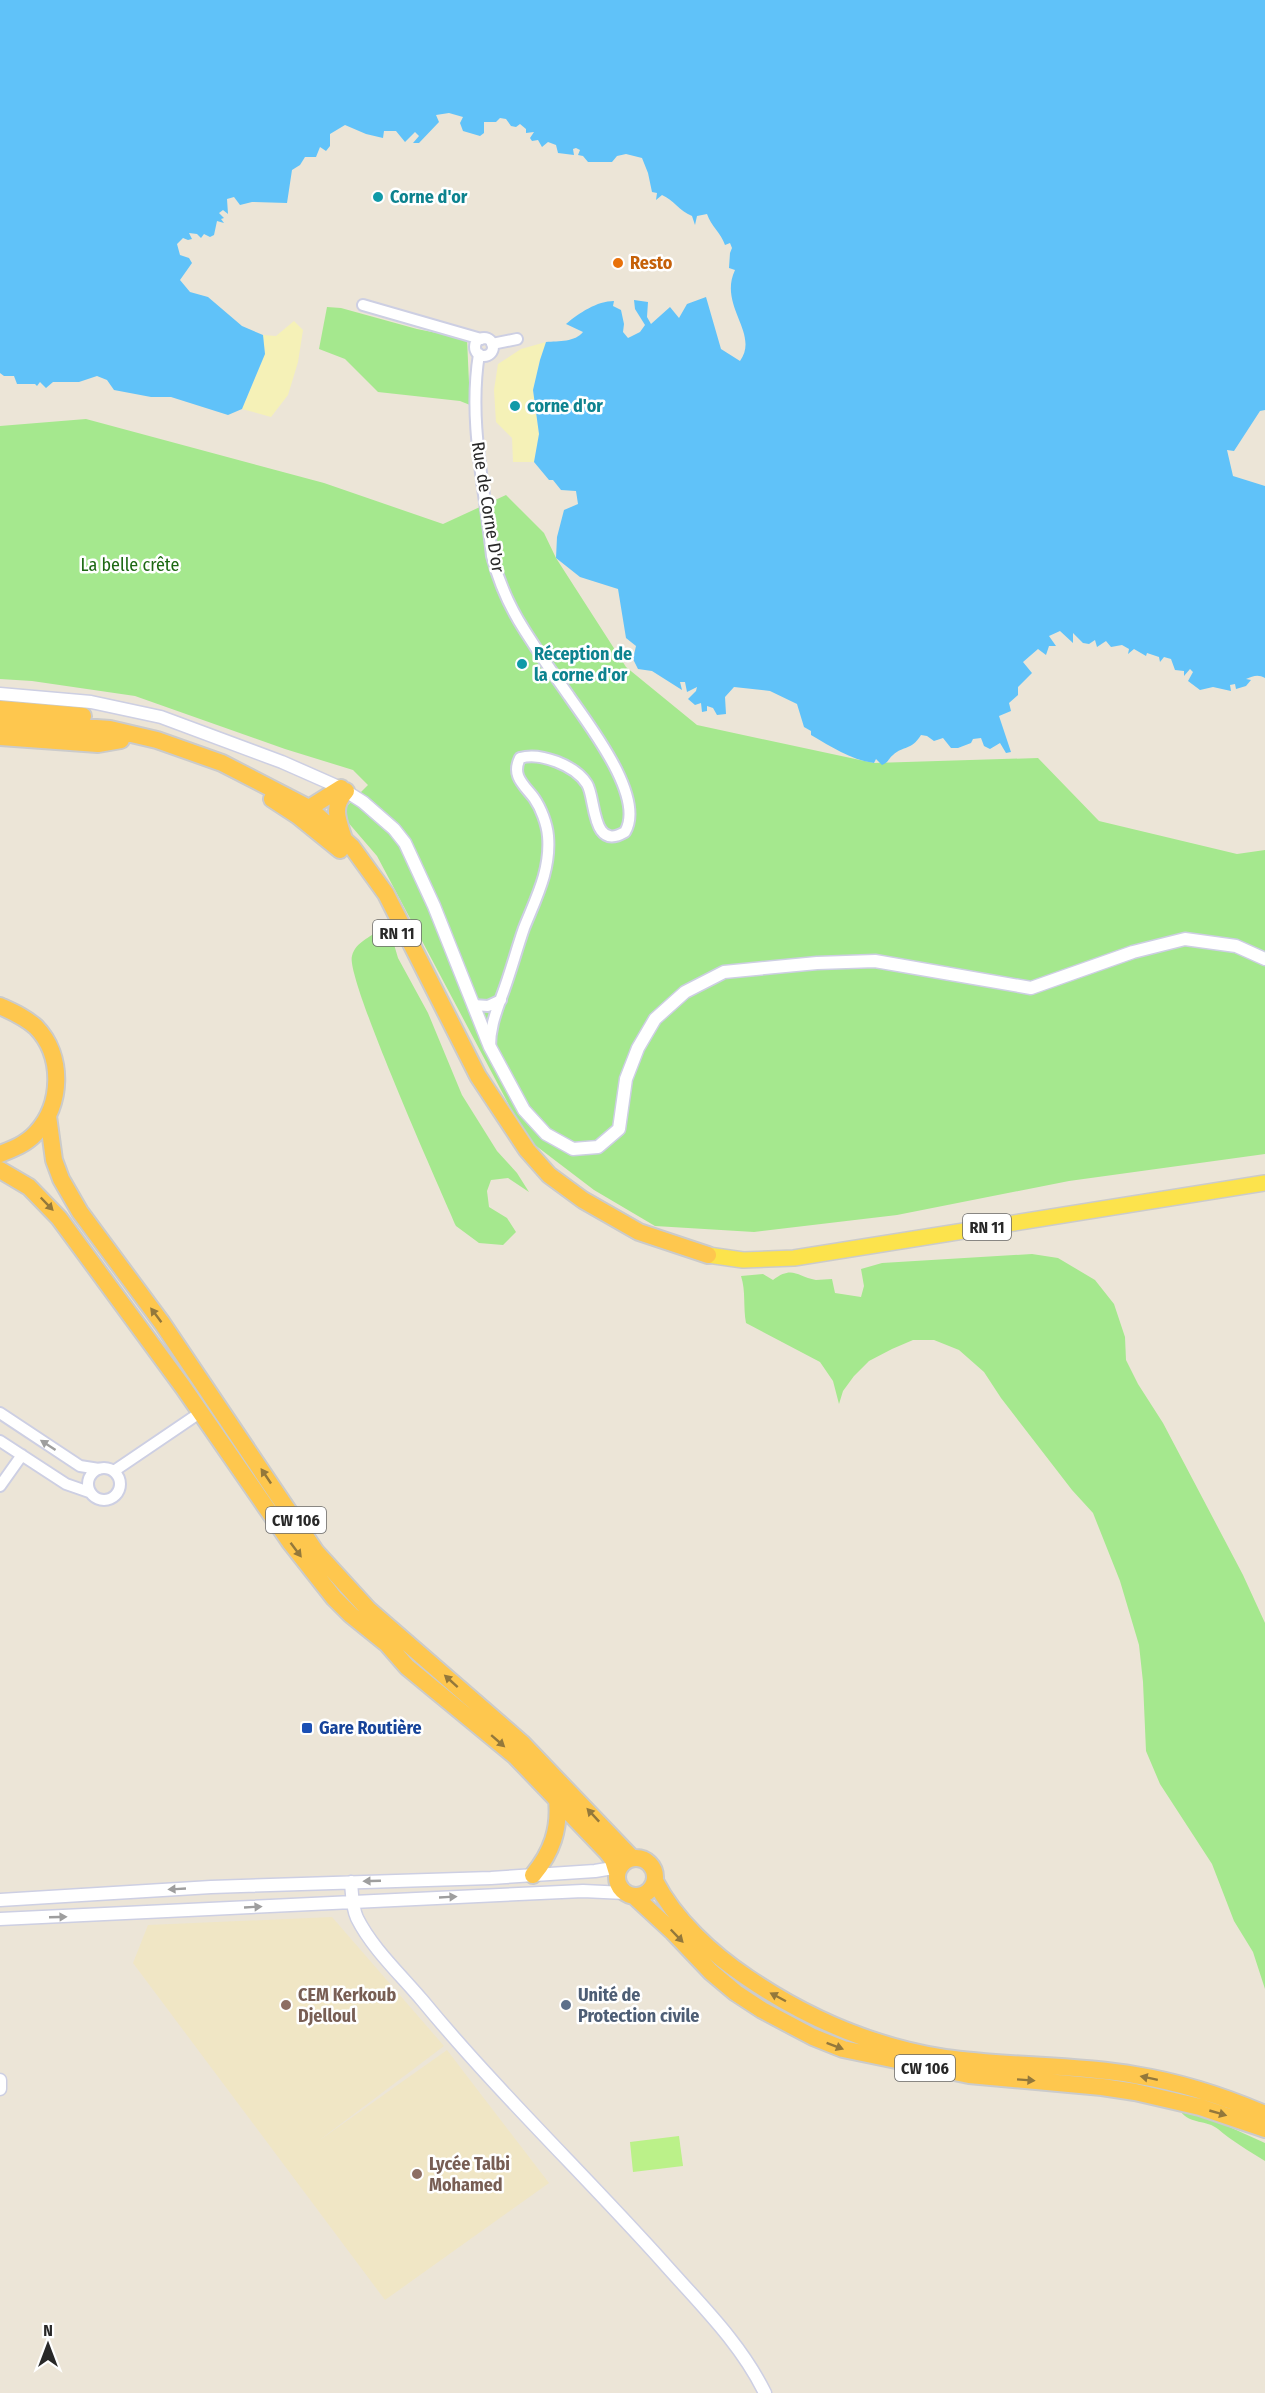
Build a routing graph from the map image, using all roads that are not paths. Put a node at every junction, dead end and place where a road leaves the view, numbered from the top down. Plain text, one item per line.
1 (363, 305) dead end
2 (481, 339) junction
3 (517, 339) dead end
4 (492, 344) junction
5 (479, 354) junction
6 (0, 694) edge
7 (0, 709) edge
8 (0, 721) edge
9 (0, 728) edge
10 (0, 737) edge
11 (126, 737) junction
12 (343, 789) junction
13 (270, 798) junction
14 (309, 808) junction
15 (344, 840) junction
16 (1265, 959) edge
17 (501, 999) junction
18 (473, 1005) junction
19 (0, 1006) edge
20 (490, 1047) junction
21 (48, 1116) junction
22 (0, 1154) edge
23 (0, 1170) edge
24 (1265, 1184) edge
25 (708, 1256) junction
26 (201, 1412) junction
27 (0, 1413) edge
28 (0, 1441) edge
29 (22, 1455) junction
30 (99, 1469) junction
31 (114, 1471) junction
32 (0, 1486) edge
33 (89, 1492) junction
34 (557, 1799) junction
35 (621, 1867) junction
36 (532, 1875) junction
37 (655, 1881) junction
38 (351, 1882) junction
39 (630, 1894) junction
40 (0, 1900) edge
41 (353, 1902) junction
42 (0, 1919) edge
43 (0, 2080) edge
44 (0, 2088) edge
45 (1265, 2114) edge
46 (1265, 2129) edge
47 (765, 2393) edge

1 - 2 street
2 - 4 street
2 - 5 street
3 - 4 street
4 - 5 street
5 - 17 street, Rue de Corne D'or
6 - 12 street
7 - 11 highway
8 - 11 highway, RN 11
9 - 11 highway, RN 11
10 - 11 highway
11 - 13 highway, RN 11
11 - 14 highway, RN 11
12 - 14 highway
12 - 15 highway
12 - 18 street
13 - 14 highway
13 - 25 highway, RN 11
14 - 15 highway, RN 11
15 - 25 highway, RN 11
16 - 20 street
17 - 18 street
17 - 20 street
18 - 20 street
19 - 21 highway
21 - 22 highway
35 -> 21 highway, CW 106
23 -> 26 highway, CW 106
24 - 25 main road, RN 11
26 - 31 street
26 -> 34 highway, CW 106
30 -> 27 street
28 - 29 street
29 - 32 street
29 - 33 street
30 - 31 street
30 - 33 street
31 - 33 street
34 - 35 highway, CW 106
34 - 36 highway
35 - 36 street
35 - 37 highway
35 - 39 highway
36 -> 38 street
37 - 39 highway
45 -> 37 highway, CW 106
38 -> 40 street
38 - 41 street
41 -> 39 street
39 -> 46 highway, CW 106
42 -> 41 street
41 - 47 street
43 - 44 street

